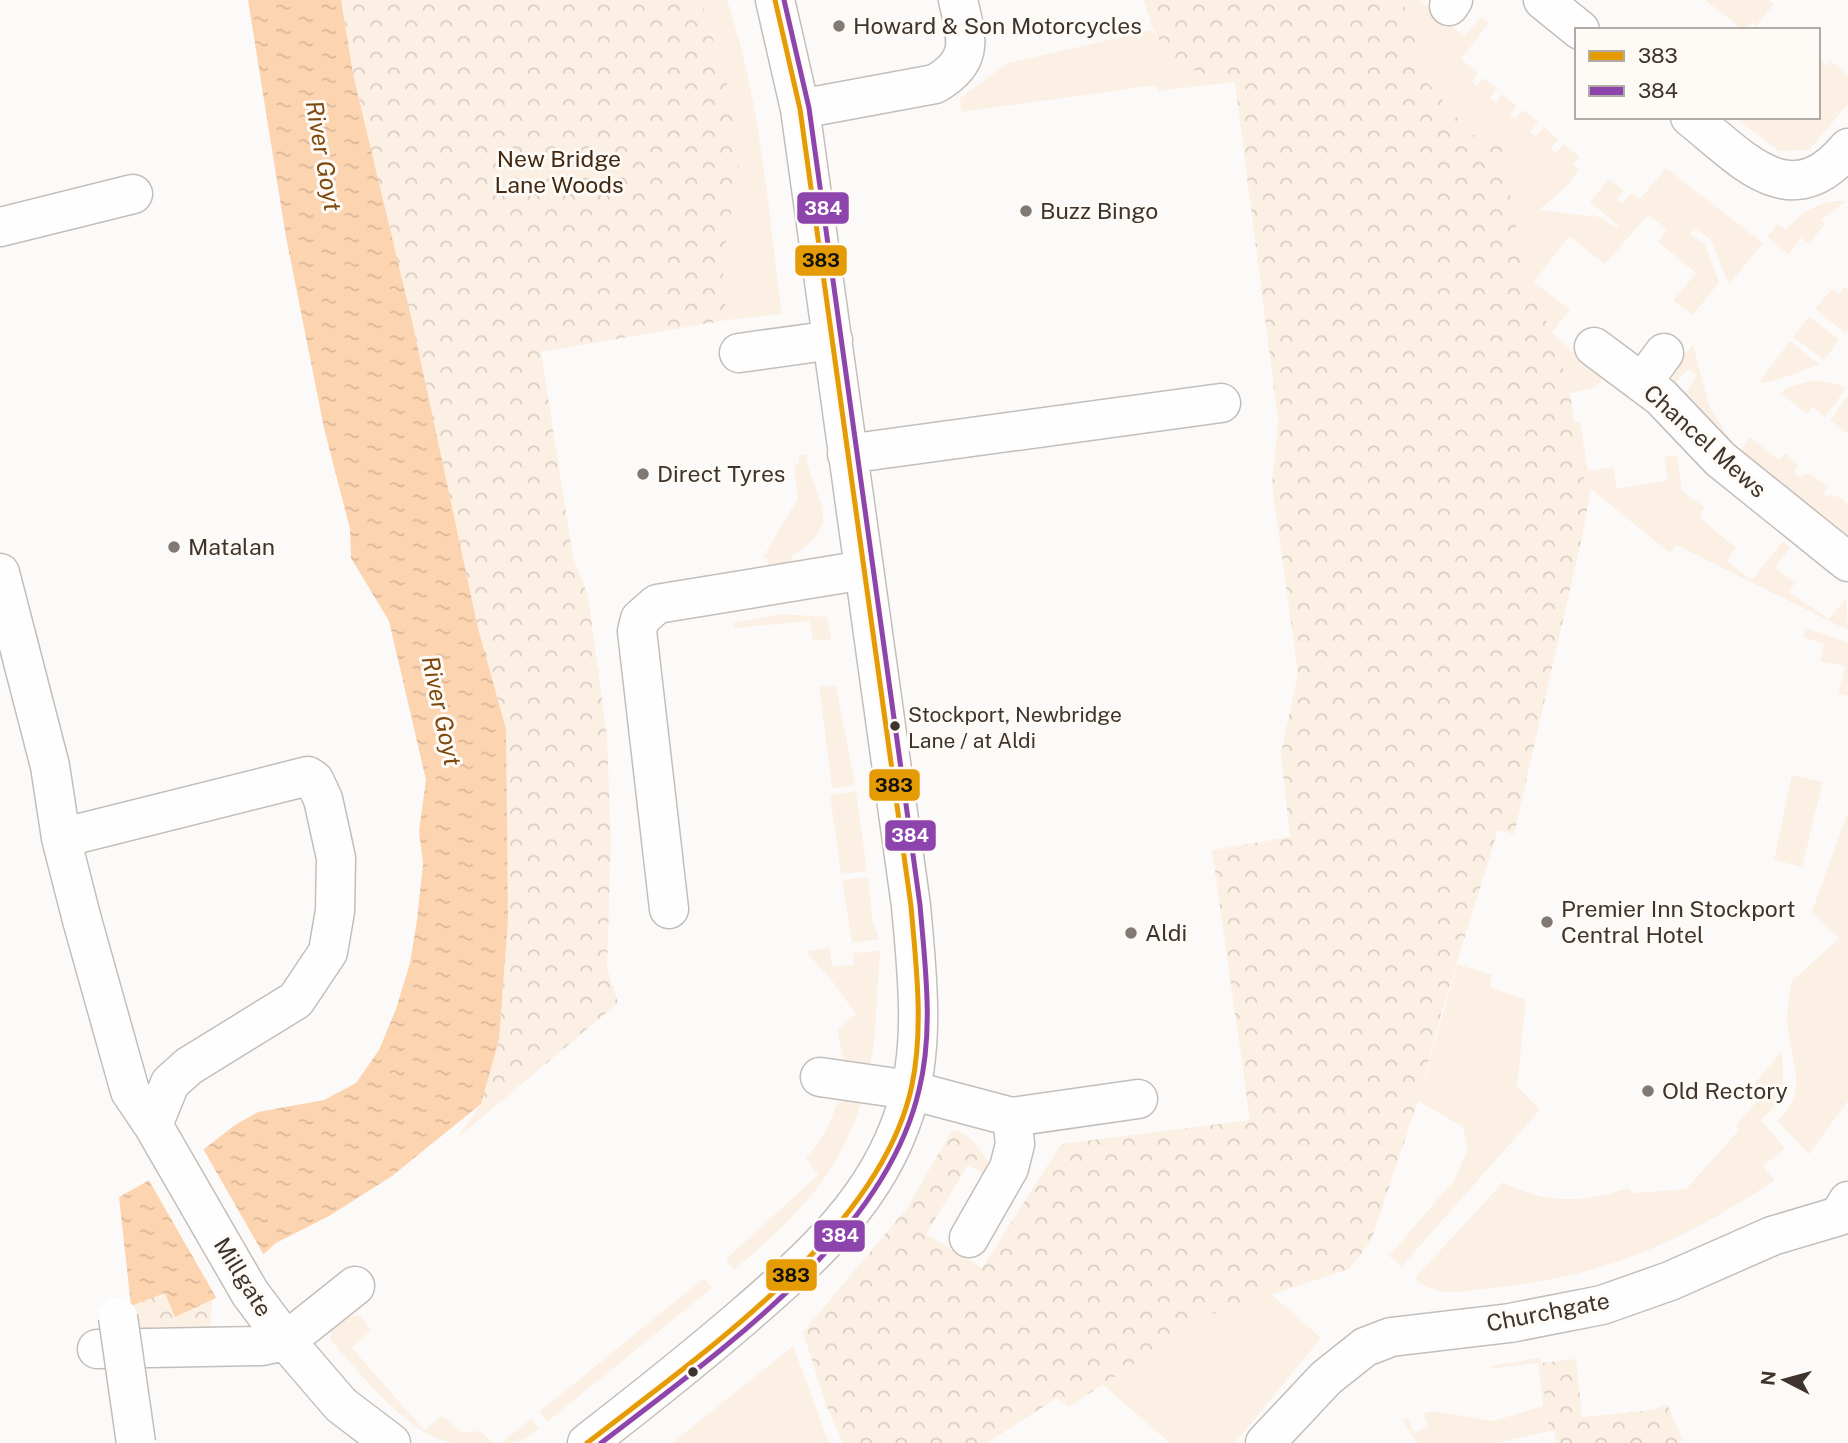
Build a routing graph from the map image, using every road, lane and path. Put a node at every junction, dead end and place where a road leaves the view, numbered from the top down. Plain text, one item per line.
1 (775, 0) edge
2 (958, 0) edge
3 (1543, 0) edge
4 (1578, 28) edge
5 (800, 109) junction
6 (1693, 119) edge
7 (1847, 150) edge
8 (133, 194) dead end
9 (0, 227) edge
10 (833, 340) junction
11 (1594, 347) dead end
12 (739, 353) dead end
13 (1664, 353) dead end
14 (1642, 383) junction
15 (1221, 403) dead end
16 (847, 454) junction
17 (1848, 562) edge
18 (864, 570) junction
19 (0, 573) edge
20 (61, 838) junction
21 (668, 909) dead end
22 (820, 1077) dead end
23 (909, 1090) junction
24 (1138, 1099) dead end
25 (1012, 1117) junction
26 (157, 1132) junction
27 (1845, 1220) edge
28 (969, 1237) dead end
29 (355, 1286) dead end
30 (118, 1317) dead end
31 (286, 1341) junction
32 (97, 1349) dead end
33 (341, 1405) junction
34 (590, 1441) edge
35 (136, 1443) edge
36 (356, 1443) edge
37 (391, 1443) edge
38 (1265, 1443) edge

1 - 5 street
2 - 5 street
3 - 4 street
5 - 10 street
6 - 7 street
8 - 9 street
10 - 12 street
10 - 16 street
11 - 14 street, Chancel Mews
13 - 14 street
14 - 17 street, Chancel Mews
15 - 16 street
16 - 18 street
18 - 21 street
18 - 23 street
19 - 20 street, Millgate
20 - 26 street, Millgate
20 - 26 street
22 - 23 street
23 - 25 street
23 - 34 street
24 - 25 street
25 - 28 street
26 - 31 street, Millgate
27 - 38 street, Churchgate
29 - 31 street
30 - 35 street, bridge
31 - 32 street
31 - 33 street, Millgate
33 - 36 street, Millgate
33 - 37 street, Millgate

